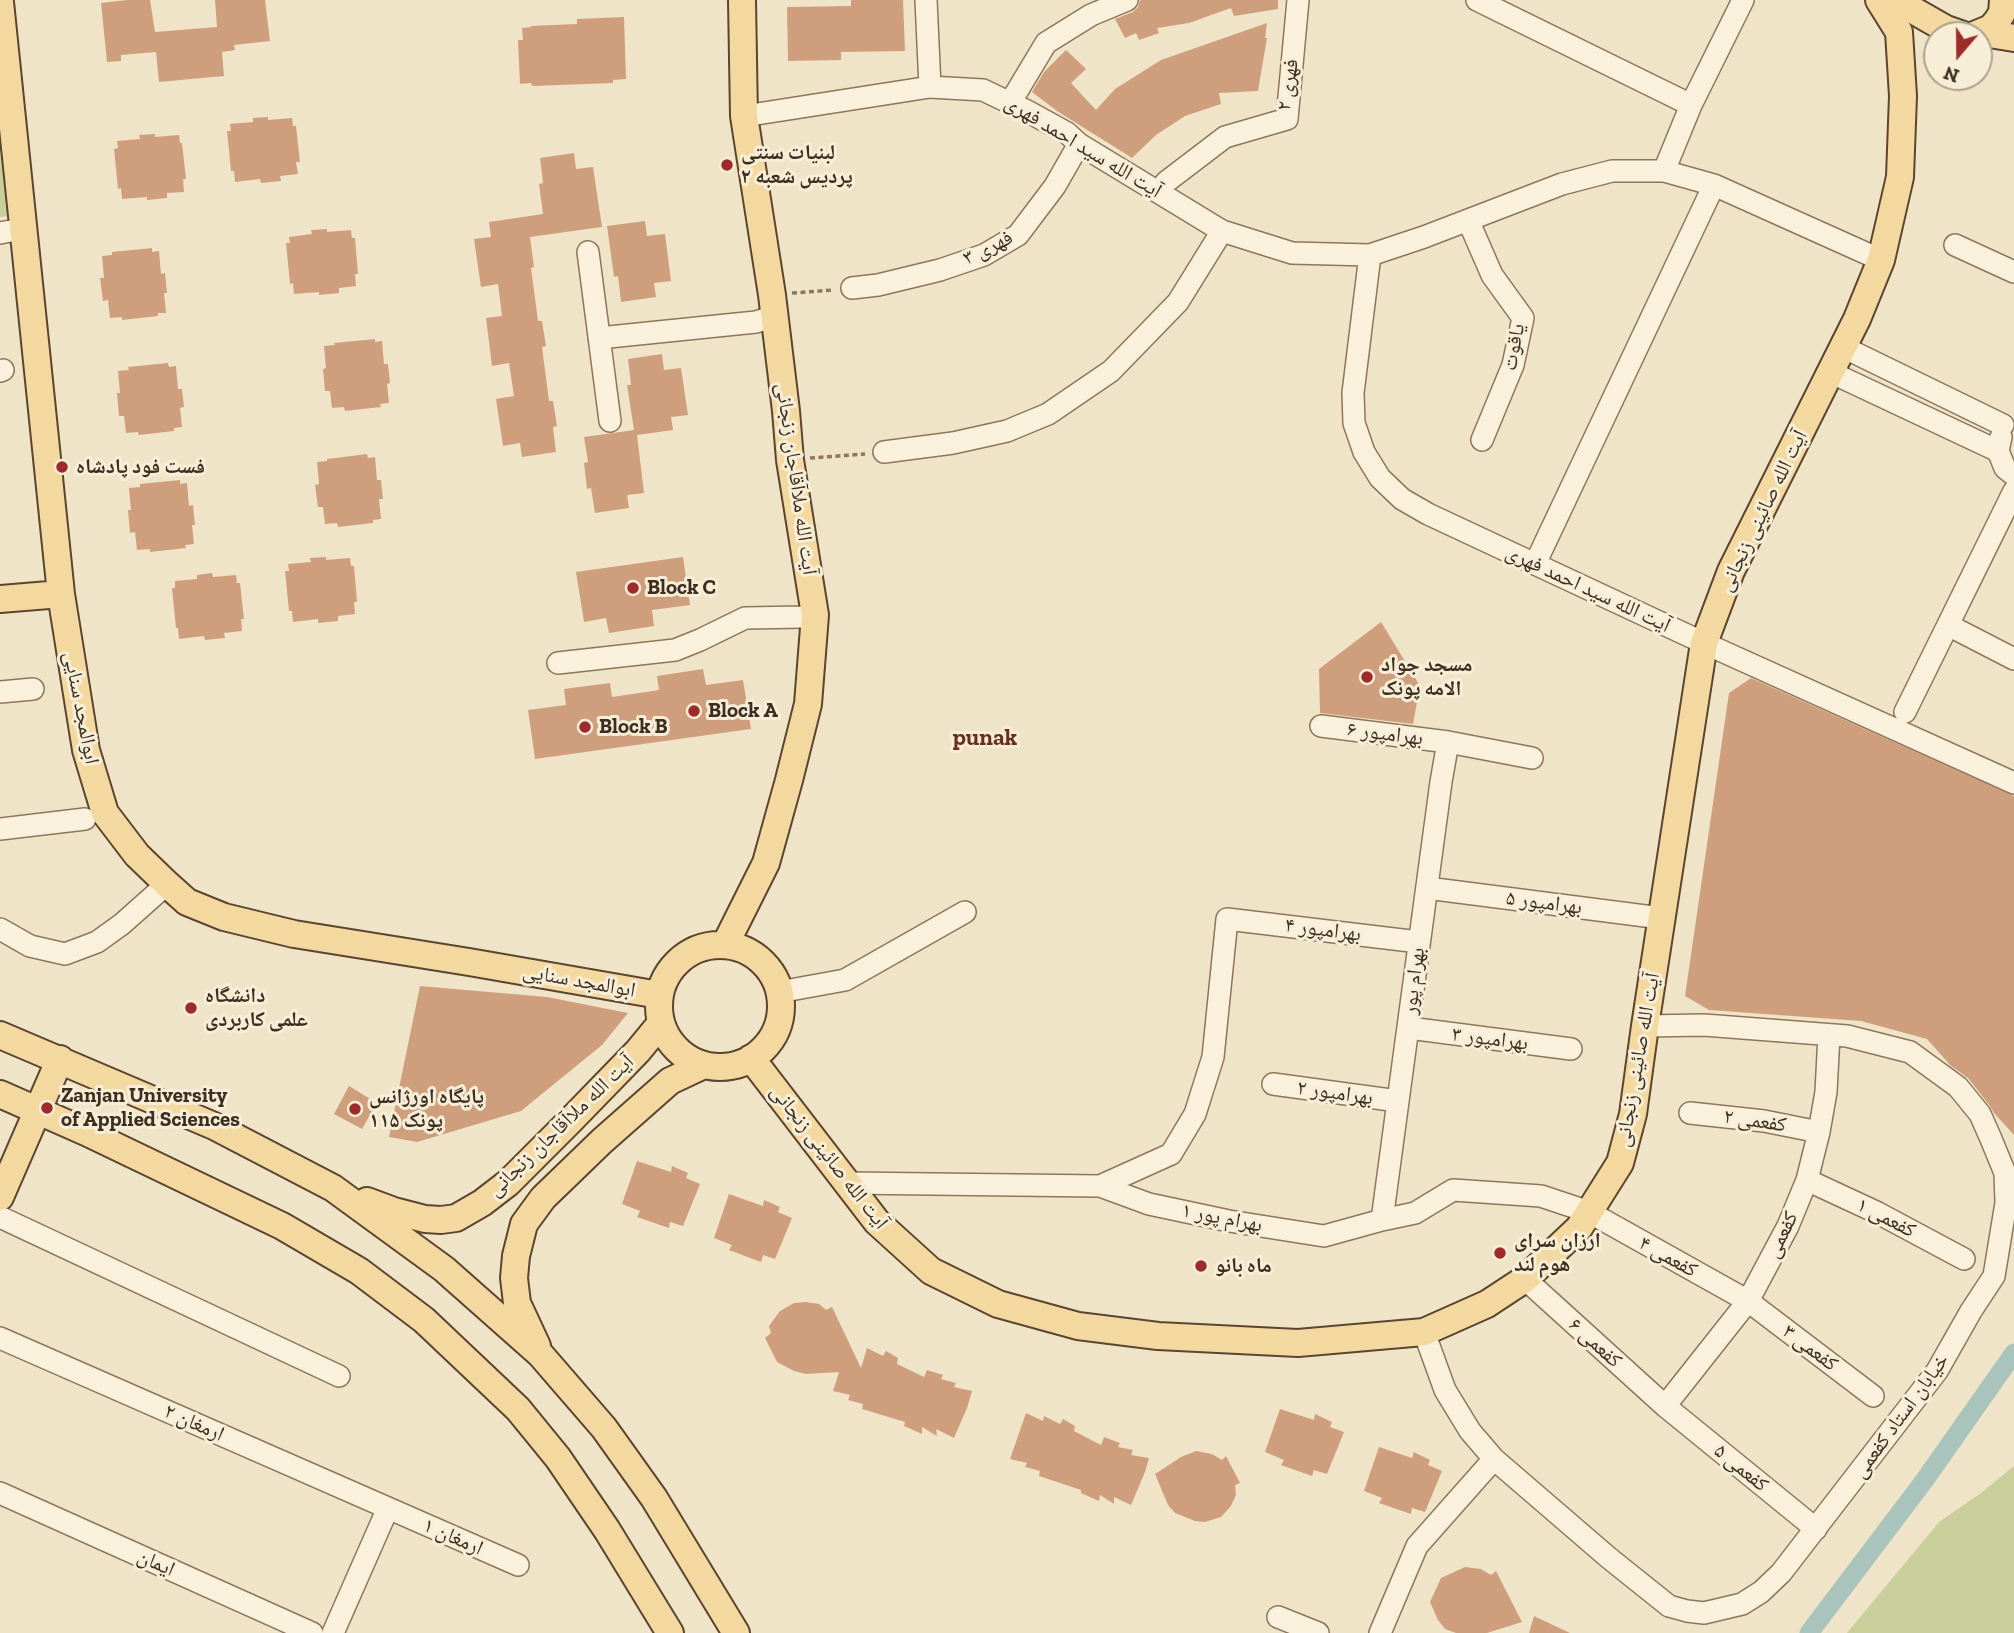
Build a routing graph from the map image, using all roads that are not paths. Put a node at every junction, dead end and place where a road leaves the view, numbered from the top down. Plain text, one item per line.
1 (742, 0) edge
2 (926, 0) edge
3 (1127, 0) edge
4 (1298, 0) edge
5 (1477, 0) edge
6 (1743, 0) edge
7 (1879, 0) edge
8 (1895, 0) edge
9 (0, 2) edge
10 (2007, 7) edge
11 (1941, 21) edge
12 (1993, 25) edge
13 (1899, 32) junction
14 (1923, 32) edge
15 (1993, 36) edge
16 (2014, 38) edge
17 (930, 88) junction
18 (1010, 103) junction
19 (1691, 105) junction
20 (744, 116) junction
21 (1079, 144) junction
22 (1664, 172) junction
23 (1166, 182) dead end
24 (1714, 185) junction
25 (1468, 220) junction
26 (12, 231) edge
27 (1222, 231) junction
28 (1955, 245) dead end
29 (588, 252) dead end
30 (1370, 255) junction
31 (1881, 260) junction
32 (2014, 272) edge
33 (852, 288) road end
34 (774, 305) junction
35 (599, 338) junction
36 (1843, 347) junction
37 (1830, 372) junction
38 (2009, 420) edge
39 (610, 421) dead end
40 (1482, 440) dead end
41 (1998, 451) junction
42 (884, 452) road end
43 (2014, 475) edge
44 (2014, 491) edge
45 (1535, 564) junction
46 (61, 594) junction
47 (0, 599) edge
48 (815, 615) junction
49 (1948, 625) junction
50 (1704, 643) junction
51 (2014, 659) edge
52 (558, 663) dead end
53 (33, 689) dead end
54 (0, 692) edge
55 (1905, 712) dead end
56 (1321, 726) dead end
57 (1448, 742) junction
58 (1532, 758) dead end
59 (2014, 783) edge
60 (85, 819) dead end
61 (0, 829) edge
62 (167, 884) junction
63 (1427, 888) junction
64 (965, 912) dead end
65 (1661, 918) junction
66 (0, 929) edge
67 (1419, 942) junction
68 (725, 945) junction
69 (779, 992) junction
70 (659, 995) junction
71 (661, 1023) junction
72 (1645, 1026) junction
73 (1409, 1028) junction
74 (0, 1035) edge
75 (1829, 1035) junction
76 (1571, 1049) dead end
77 (751, 1058) junction
78 (60, 1059) junction
79 (704, 1065) junction
80 (1273, 1084) dead end
81 (0, 1094) edge
82 (1398, 1101) junction
83 (39, 1110) junction
84 (1690, 1113) dead end
85 (1819, 1132) junction
86 (1807, 1180) junction
87 (847, 1183) junction
88 (1100, 1186) junction
89 (333, 1188) junction
90 (0, 1197) edge
91 (1589, 1212) junction
92 (0, 1217) edge
93 (1382, 1220) junction
94 (1964, 1259) dead end
95 (1525, 1279) junction
96 (1748, 1301) junction
97 (1423, 1332) junction
98 (0, 1338) edge
99 (540, 1353) junction
100 (339, 1376) dead end
101 (1872, 1396) dead end
102 (1665, 1406) junction
103 (1494, 1459) junction
104 (0, 1493) edge
105 (388, 1508) junction
106 (1816, 1529) junction
107 (518, 1565) dead end
108 (1278, 1617) dead end
109 (312, 1633) edge
110 (333, 1633) edge
111 (670, 1633) edge
112 (736, 1633) edge
113 (1318, 1633) edge
114 (1380, 1633) edge

1 - 20 main road, آیت الله ملاآقاجان زنجانی
2 - 17 street
3 - 18 street
4 - 23 street, فهری ۲
5 - 19 street
6 - 19 street
7 - 13 main road, آیت الله صائینی زنجانی
8 - 11 main road
9 - 26 main road, ابوالمجد سنایی
10 - 12 main road
13 - 14 main road
13 - 31 main road, آیت الله صائینی زنجانی
15 - 16 main road
17 - 18 street, آیت الله سید احمد فهری
17 - 20 street, آیت الله سید احمد فهری
18 - 21 street, آیت الله سید احمد فهری
19 - 22 street
20 - 34 main road, آیت الله ملاآقاجان زنجانی
21 - 27 street, آیت الله سید احمد فهری
21 - 33 street, فهری ۳
22 - 24 street, آیت الله سید احمد فهری
22 - 25 street, آیت الله سید احمد فهری
24 - 31 street, آیت الله سید احمد فهری
24 - 45 street
25 - 30 street, آیت الله سید احمد فهری
25 - 40 street, یاقوت
26 - 46 main road, ابوالمجد سنایی
27 - 30 street, آیت الله سید احمد فهری
27 - 42 street
28 - 32 street
29 - 35 street
30 - 45 street, آیت الله سید احمد فهری
31 - 36 main road, آیت الله صائینی زنجانی
34 - 35 street
34 - 48 main road, آیت الله ملاآقاجان زنجانی
35 - 39 street
36 - 37 main road, آیت الله صائینی زنجانی
36 - 38 street
37 - 41 street
37 - 50 main road, آیت الله صائینی زنجانی
38 - 41 street
41 - 43 street
44 - 49 street
45 - 50 street, آیت الله سید احمد فهری
46 - 47 main road
46 - 62 main road, ابوالمجد سنایی
48 - 52 street
48 - 68 main road, آیت الله ملاآقاجان زنجانی
49 - 51 street
49 - 55 street
50 - 59 street, آیت الله سید احمد فهری
50 - 65 main road, آیت الله صائینی زنجانی
53 - 54 street
56 - 57 street, بهرامپور ۶
57 - 58 street, بهرامپور ۶
57 - 63 street, بهرام پور
60 - 61 street
62 - 66 street
62 - 70 main road, ابوالمجد سنایی
63 - 65 street, بهرامپور ۵
63 - 67 street, بهرام پور
64 - 69 street
65 - 72 main road, آیت الله صائینی زنجانی
67 - 73 street, بهرام پور
67 - 88 street, بهرامپور ۴
68 - 69 main road
68 - 70 main road
69 - 77 main road
70 - 71 main road
71 - 79 main road
71 - 89 main road, آیت الله ملاآقاجان زنجانی
72 - 75 street, خیابان استاد کفعمی
72 - 91 main road, آیت الله صائینی زنجانی
73 - 76 street, بهرامپور ۳
73 - 82 street, بهرام پور
74 - 78 main road
75 - 85 street, کفعمی
75 - 106 street, خیابان استاد کفعمی
77 - 79 main road
77 - 87 main road, آیت الله صائینی زنجانی
78 - 83 main road
78 - 89 main road
79 - 99 main road, آیت الله ملاآقاجان زنجانی
80 - 82 street, بهرامپور ۲
81 - 83 main road
82 - 93 street, بهرام پور
83 - 90 main road
83 - 111 main road
84 - 85 street, کفعمی ۲
85 - 86 street, کفعمی
86 - 94 street, کفعمی ۱
86 - 96 street, کفعمی
87 - 88 street, بهرام پور ۱
87 - 97 main road, آیت الله صائینی زنجانی
88 - 93 street, بهرام پور ۱
89 - 99 main road
91 - 93 street, بهرام پور ۱
91 - 95 main road, آیت الله صائینی زنجانی
91 - 96 street, کفعمی ۴
92 - 100 street
95 - 97 main road, آیت الله صائینی زنجانی
95 - 102 street, کفعمی ۶
96 - 101 street, کفعمی ۳
96 - 102 street, کفعمی
97 - 103 street, خیابان استاد کفعمی
98 - 105 street, ارمغان ۲
99 - 112 main road
102 - 106 street, کفعمی ۵
103 - 106 street, خیابان استاد کفعمی
103 - 114 street
104 - 109 street, ایمان
105 - 107 street, ارمغان ۱
105 - 110 street
108 - 113 street

